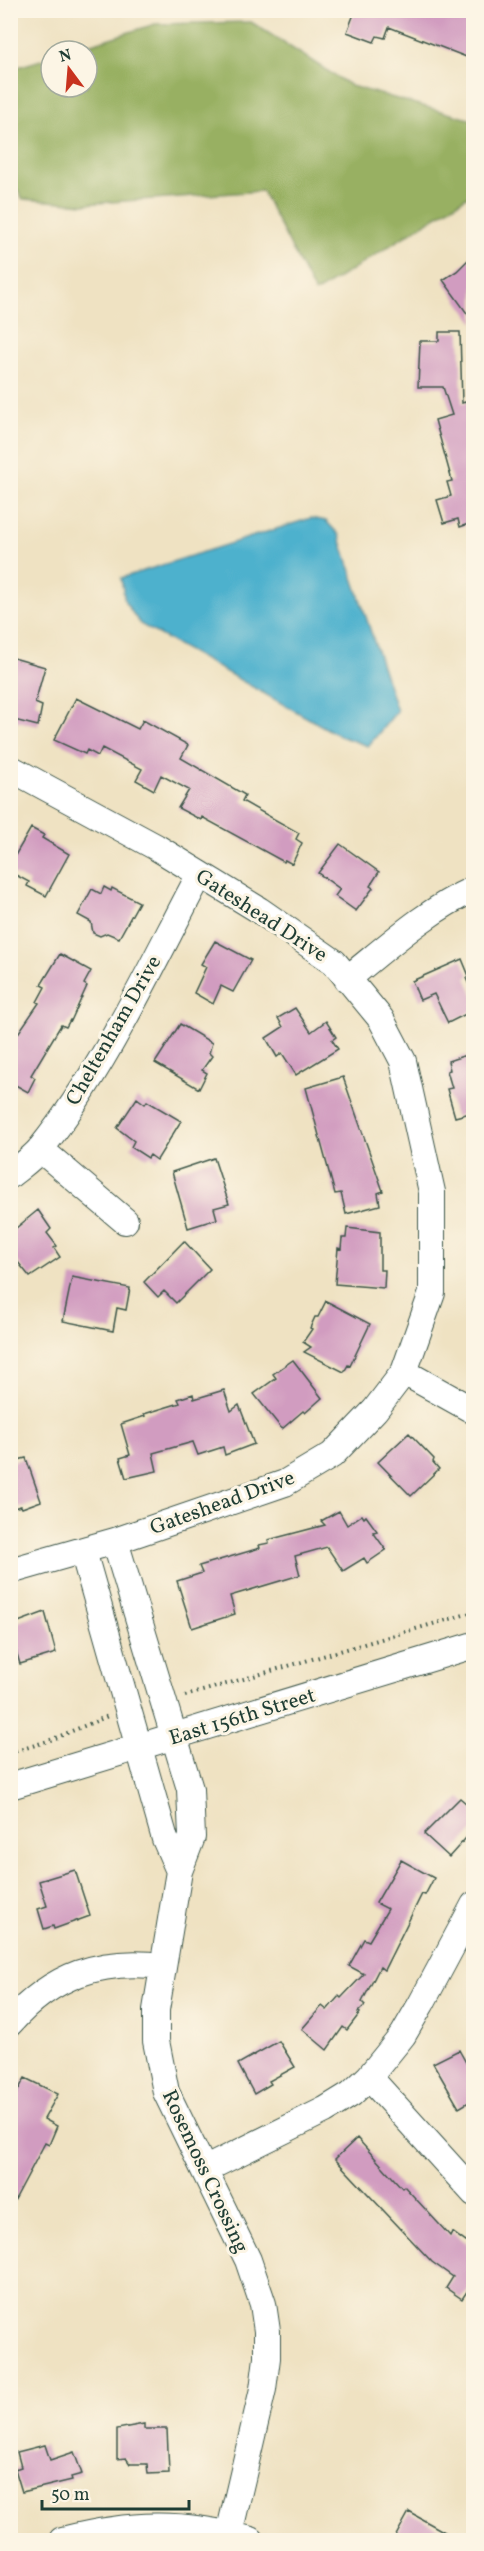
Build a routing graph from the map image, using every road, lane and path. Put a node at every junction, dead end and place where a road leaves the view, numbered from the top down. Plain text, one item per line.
1 (10, 768) edge
2 (200, 874) junction
3 (474, 889) edge
4 (347, 979) junction
5 (40, 1149) junction
6 (10, 1175) edge
7 (125, 1221) dead end
8 (404, 1372) junction
9 (474, 1411) edge
10 (115, 1541) junction
11 (83, 1551) junction
12 (10, 1571) edge
13 (474, 1612) edge
14 (474, 1646) edge
15 (162, 1701) junction
16 (129, 1710) junction
17 (174, 1736) junction
18 (139, 1747) junction
19 (10, 1753) edge
20 (10, 1786) edge
21 (179, 1871) junction
22 (474, 1905) edge
23 (163, 1966) junction
24 (10, 2023) edge
25 (369, 2077) junction
26 (204, 2170) junction
27 (474, 2193) edge
28 (240, 2537) edge
29 (62, 2541) edge

1 - 2 street, Gateshead Drive
2 - 4 street, Gateshead Drive
2 - 5 street, Cheltenham Drive
3 - 4 street
4 - 8 street, Gateshead Drive
5 - 6 street, Cheltenham Drive
5 - 7 street
8 - 9 street
8 - 10 street, Gateshead Drive
10 - 11 street, Gateshead Drive
10 - 15 street, Rosemoss Crossing
11 - 12 street, Gateshead Drive
11 - 16 street
13 - 15 path
14 - 17 street, East 156th Street
15 - 17 street, Rosemoss Crossing
16 - 18 street
16 - 19 path
17 - 18 street, East 156th Street
17 - 21 street, Rosemoss Crossing
18 - 20 street, East 156th Street
18 - 21 street
21 - 23 street, Rosemoss Crossing
22 - 25 street
23 - 24 street
23 - 26 street, Rosemoss Crossing
25 - 26 street
25 - 27 street
26 - 28 street, Rosemoss Crossing
28 - 29 street

